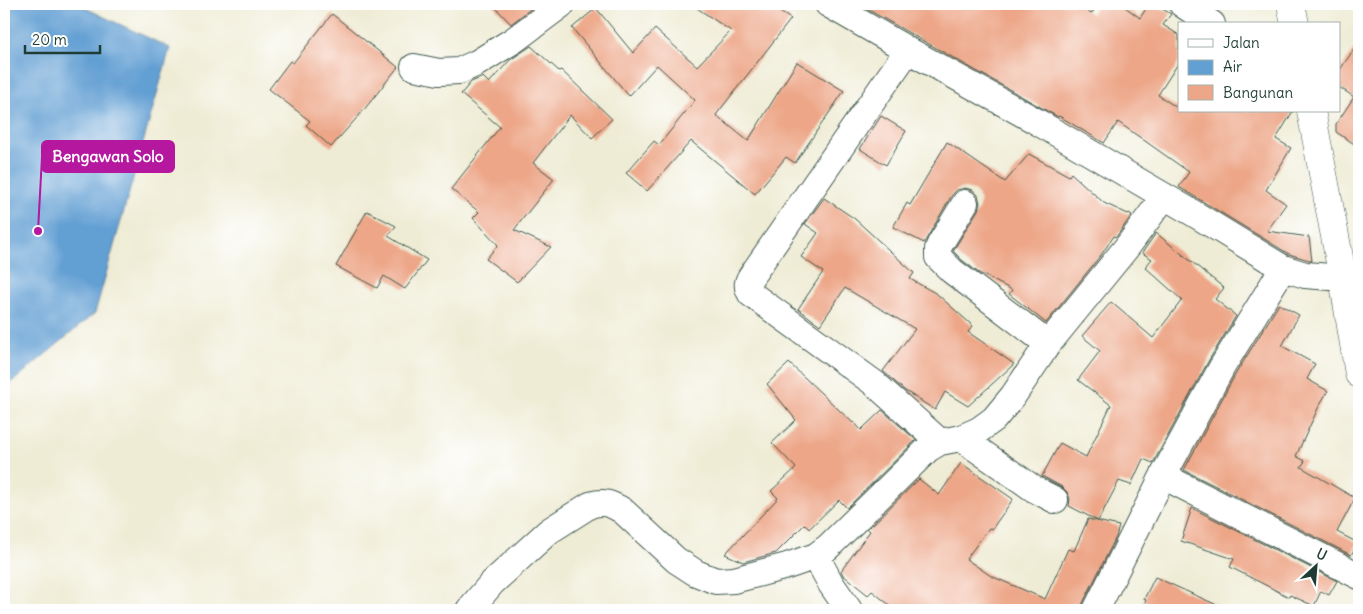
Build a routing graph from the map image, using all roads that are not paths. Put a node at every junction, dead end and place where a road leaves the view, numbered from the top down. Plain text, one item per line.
1 (562, 4) edge
2 (828, 4) edge
3 (1182, 4) edge
4 (1291, 4) edge
5 (1209, 22) edge
6 (1295, 22) edge
7 (908, 50) junction
8 (414, 67) dead end
9 (1311, 112) edge
10 (1164, 197) junction
11 (966, 203) dead end
12 (1283, 268) junction
13 (1343, 278) junction
14 (1048, 344) junction
15 (1359, 374) edge
16 (950, 440) junction
17 (1163, 476) junction
18 (1055, 500) dead end
19 (816, 556) junction
20 (1359, 576) edge
21 (469, 610) edge
22 (849, 610) edge
23 (1096, 610) edge

1 - 8 street
2 - 7 street
3 - 5 street
4 - 6 street
7 - 10 street
7 - 16 street
9 - 13 street
10 - 12 street
10 - 14 street
11 - 14 street
12 - 13 street
12 - 17 street
13 - 15 street
14 - 16 street
16 - 18 street
16 - 19 street
17 - 20 street
17 - 23 street
19 - 21 street
19 - 22 street

